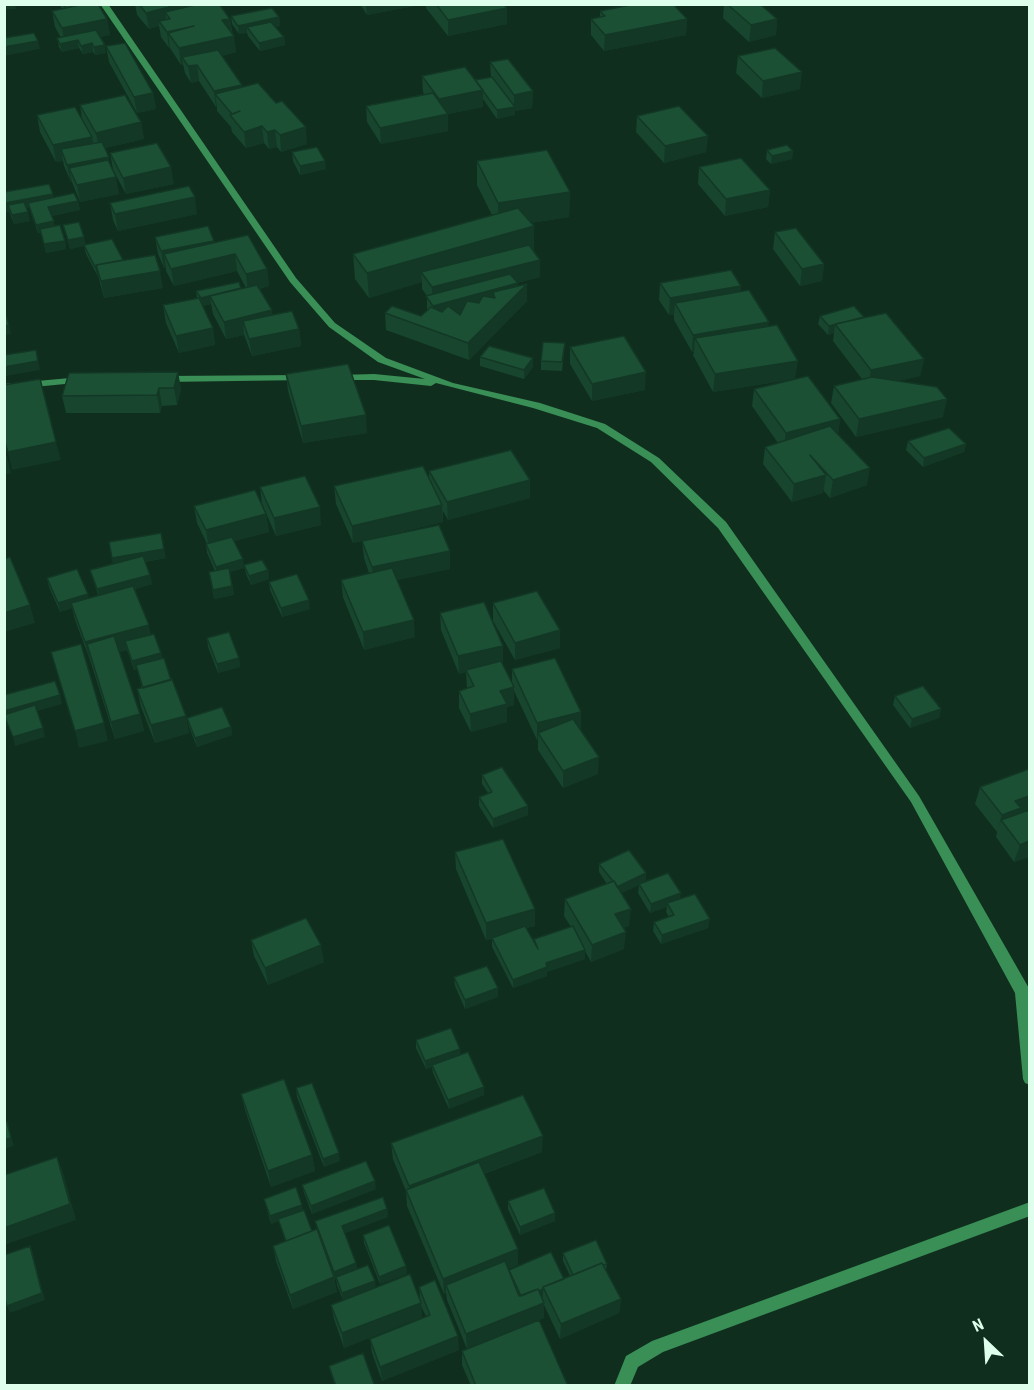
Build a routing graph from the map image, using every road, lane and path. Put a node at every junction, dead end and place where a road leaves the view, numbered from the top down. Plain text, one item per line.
1 (104, 4) edge
2 (316, 378) edge
3 (328, 378) edge
4 (149, 379) edge
5 (89, 380) edge
6 (450, 385) junction
7 (4, 387) edge
8 (1026, 995) edge
9 (1029, 1079) edge
10 (1029, 1209) edge
11 (622, 1386) edge

1 - 6 street
2 - 4 street
3 - 6 street
5 - 7 street
6 - 8 street
8 - 9 street
10 - 11 street

